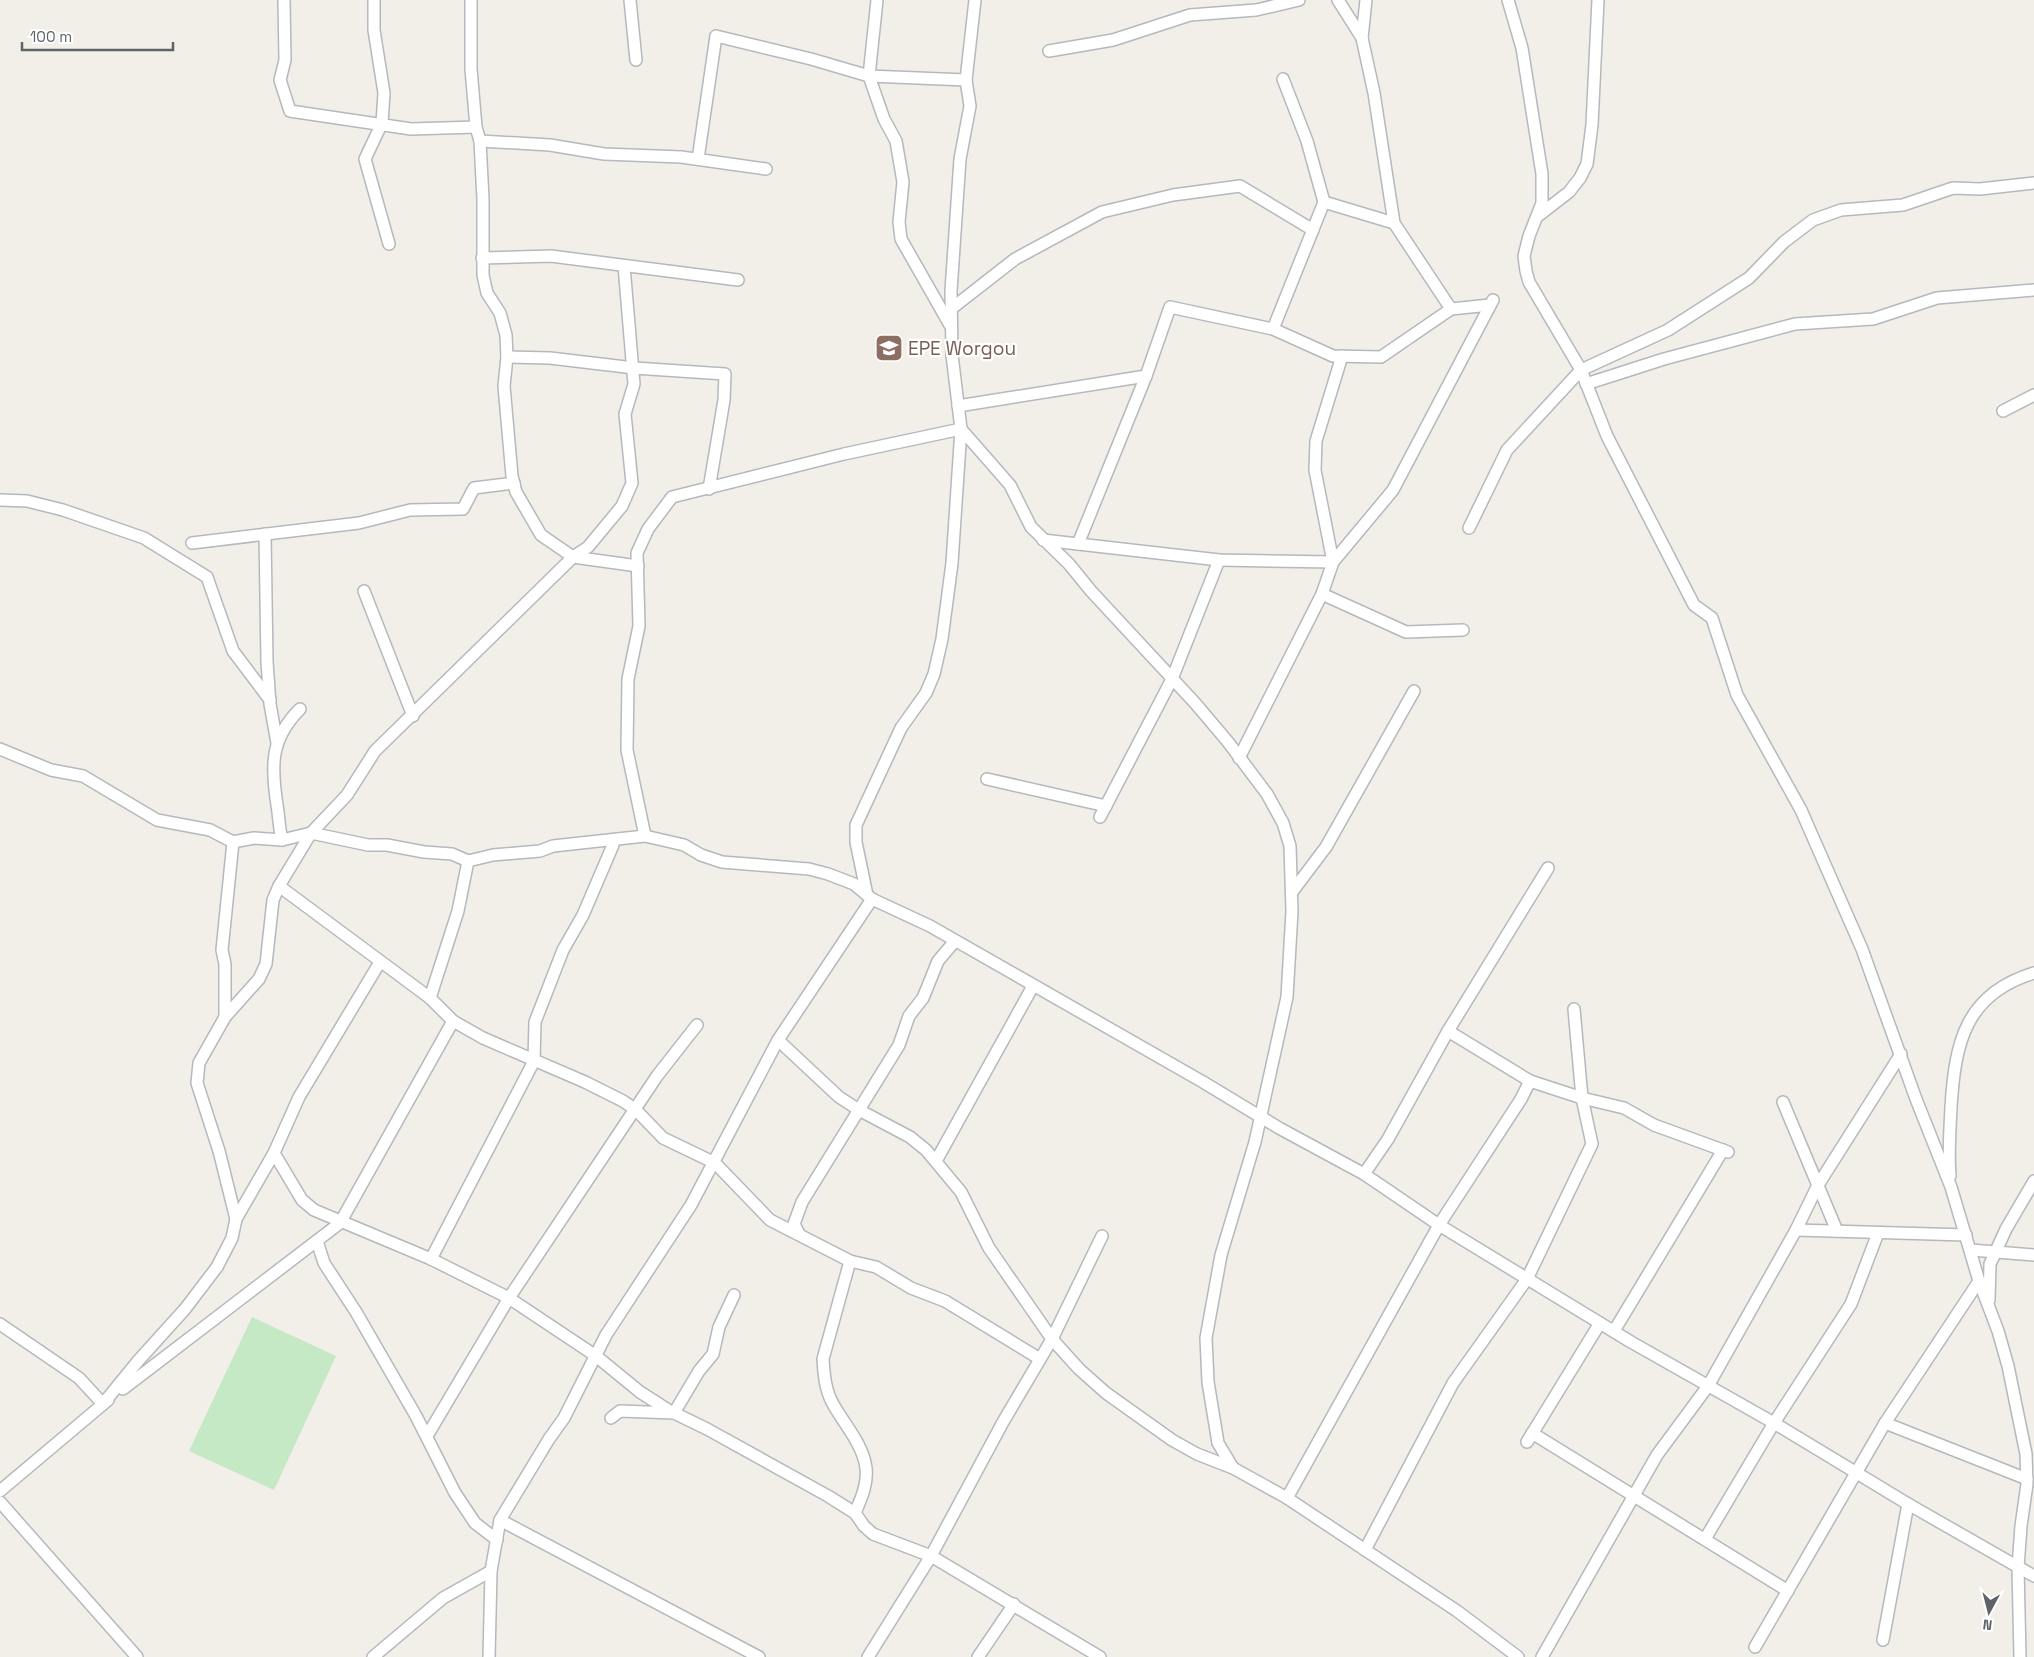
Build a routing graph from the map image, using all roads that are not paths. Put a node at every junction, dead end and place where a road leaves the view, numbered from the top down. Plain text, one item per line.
1 (284, 0) edge
2 (374, 0) edge
3 (472, 0) edge
4 (630, 0) edge
5 (878, 0) edge
6 (975, 0) edge
7 (1299, 0) edge
8 (1338, 0) edge
9 (1366, 0) edge
10 (1508, 0) edge
11 (1598, 0) edge
12 (1362, 38) junction
13 (1049, 50) dead end
14 (636, 60) dead end
15 (869, 76) junction
16 (1283, 79) dead end
17 (966, 80) junction
18 (382, 123) junction
19 (476, 127) junction
20 (480, 141) junction
21 (698, 159) junction
22 (766, 169) dead end
23 (2034, 183) edge
24 (1324, 202) junction
25 (1538, 216) junction
26 (1394, 223) junction
27 (1313, 230) junction
28 (389, 244) dead end
29 (482, 258) junction
30 (624, 266) junction
31 (738, 280) dead end
32 (2034, 290) edge
33 (951, 309) junction
34 (1451, 309) junction
35 (952, 328) junction
36 (1273, 329) junction
37 (1342, 356) junction
38 (507, 357) junction
39 (634, 368) junction
40 (1582, 370) junction
41 (1146, 376) junction
42 (1586, 384) junction
43 (2034, 395) edge
44 (958, 406) junction
45 (2003, 411) dead end
46 (961, 429) junction
47 (514, 483) junction
48 (709, 489) junction
49 (0, 500) edge
50 (1469, 528) dead end
51 (265, 534) junction
52 (1044, 540) junction
53 (192, 543) dead end
54 (1078, 544) junction
55 (573, 557) junction
56 (1219, 560) junction
57 (1333, 562) junction
58 (638, 566) junction
59 (364, 591) dead end
60 (1322, 594) junction
61 (1463, 630) dead end
62 (1172, 680) junction
63 (1414, 691) dead end
64 (270, 700) junction
65 (300, 709) dead end
66 (413, 716) junction
67 (277, 743) junction
68 (0, 749) edge
69 (1239, 758) junction
70 (987, 779) dead end
71 (1106, 806) junction
72 (1100, 817) dead end
73 (311, 833) junction
74 (645, 836) junction
75 (282, 840) junction
76 (613, 840) junction
77 (233, 842) junction
78 (468, 861) junction
79 (1548, 868) dead end
80 (280, 886) junction
81 (1292, 892) junction
82 (870, 897) junction
83 (955, 941) junction
84 (380, 962) junction
85 (2034, 972) edge
86 (1033, 986) junction
87 (430, 998) junction
88 (1574, 1009) dead end
89 (224, 1018) junction
90 (453, 1021) junction
91 (696, 1025) dead end
92 (1448, 1031) junction
93 (778, 1040) junction
94 (1900, 1054) junction
95 (534, 1062) junction
96 (1530, 1081) junction
97 (1582, 1098) junction
98 (1783, 1102) dead end
99 (636, 1110) junction
100 (859, 1110) junction
101 (1259, 1116) junction
102 (274, 1154) junction
103 (936, 1161) junction
104 (715, 1163) junction
105 (1364, 1174) junction
106 (2034, 1181) edge
107 (1818, 1185) junction
108 (1951, 1187) junction
109 (236, 1219) junction
110 (340, 1223) junction
111 (1439, 1225) junction
112 (1796, 1230) junction
113 (1837, 1231) junction
114 (1878, 1232) junction
115 (798, 1234) junction
116 (1966, 1235) junction
117 (1102, 1236) dead end
118 (317, 1241) junction
119 (1971, 1250) junction
120 (1995, 1253) junction
121 (2034, 1255) edge
122 (431, 1259) junction
123 (850, 1261) junction
124 (1527, 1279) junction
125 (1979, 1281) junction
126 (734, 1295) dead end
127 (509, 1298) junction
128 (1989, 1304) junction
129 (1600, 1323) junction
130 (0, 1324) edge
131 (1614, 1331) junction
132 (1052, 1339) junction
133 (596, 1356) junction
134 (1040, 1359) junction
135 (1708, 1386) junction
136 (103, 1404) junction
137 (674, 1413) junction
138 (611, 1418) dead end
139 (1774, 1423) junction
140 (1885, 1423) junction
141 (427, 1436) junction
142 (1233, 1468) junction
143 (1856, 1471) junction
144 (2027, 1478) junction
145 (0, 1491) edge
146 (1634, 1495) junction
147 (1287, 1498) junction
148 (0, 1502) edge
149 (1908, 1504) junction
150 (855, 1513) junction
151 (500, 1520) junction
152 (1705, 1539) junction
153 (497, 1540) junction
154 (1365, 1550) junction
155 (931, 1556) junction
156 (2018, 1566) junction
157 (491, 1571) junction
158 (2034, 1576) edge
159 (1788, 1591) junction
160 (1014, 1604) junction
161 (1883, 1640) dead end
162 (1755, 1647) dead end
163 (1515, 1656) edge
164 (137, 1657) edge
165 (373, 1657) edge
166 (489, 1657) edge
167 (759, 1657) edge
168 (868, 1657) edge
169 (978, 1657) edge
170 (1100, 1657) edge
171 (1542, 1657) edge
172 (2020, 1657) edge

1 - 18 street
2 - 18 street
3 - 19 street
4 - 14 street
5 - 15 street
6 - 17 street
7 - 13 street
8 - 12 street
9 - 12 street
10 - 25 street
11 - 25 street
12 - 26 street
15 - 17 street
15 - 21 street
15 - 35 street
16 - 24 street
17 - 33 street
18 - 19 street
18 - 28 street
19 - 20 street
20 - 21 street
20 - 29 street
21 - 22 street
23 - 40 street
24 - 26 street
24 - 27 street
25 - 40 street
26 - 34 street
27 - 33 street
27 - 36 street
29 - 30 street
29 - 38 street
30 - 31 street
30 - 39 street
32 - 42 street
33 - 35 street
34 - 37 street
34 - 57 street
35 - 44 street
36 - 37 street
36 - 41 street
37 - 57 street
38 - 39 street
38 - 47 street
39 - 48 street
39 - 55 street
40 - 42 street
40 - 50 street
41 - 44 street
41 - 54 street
42 - 94 street
43 - 45 street
44 - 46 street
46 - 48 street
46 - 52 street
46 - 82 street
47 - 51 street
47 - 55 street
48 - 58 street
49 - 64 street
51 - 53 street
51 - 64 street
52 - 54 street
52 - 62 street
54 - 56 street
55 - 58 street
55 - 66 street
56 - 57 street
56 - 62 street
57 - 60 street
58 - 74 street
59 - 66 street
60 - 61 street
60 - 69 street
62 - 69 street
62 - 71 street
63 - 81 street
64 - 67 street
65 - 67 street
66 - 73 street
67 - 75 street
68 - 77 street
69 - 81 street
70 - 71 street
71 - 72 street
73 - 75 street
73 - 78 street
73 - 80 street
74 - 76 street
74 - 82 street
75 - 77 street
76 - 78 street
76 - 95 street
77 - 89 street
78 - 87 street
79 - 92 street
80 - 84 street
80 - 89 street
81 - 101 street
82 - 83 street
82 - 93 street
83 - 86 street
83 - 100 street
84 - 87 street
84 - 102 street
85 - 108 street
86 - 101 street
86 - 103 street
87 - 90 street
88 - 97 street
89 - 109 street
90 - 95 street
90 - 110 street
91 - 99 street
92 - 96 street
92 - 105 street
93 - 100 street
93 - 104 street
94 - 107 street
94 - 108 street
95 - 99 street
95 - 122 street
96 - 97 street
96 - 111 street
97 - 124 street
97 - 131 street
98 - 107 street
99 - 104 street
99 - 127 street
100 - 103 street
100 - 115 street
101 - 105 street
101 - 142 street
102 - 109 street
102 - 110 street
103 - 132 street
104 - 115 street
104 - 133 street
105 - 111 street
106 - 120 street
107 - 112 street
107 - 113 street
108 - 116 street
109 - 136 street
110 - 118 street
110 - 122 street
111 - 124 street
111 - 147 street
112 - 113 street
112 - 135 street
113 - 114 street
114 - 116 street
114 - 139 street
115 - 123 street
116 - 119 street
117 - 132 street
118 - 136 street
118 - 141 street
119 - 120 street
119 - 125 street
120 - 121 street
120 - 128 street
122 - 127 street
123 - 134 street
123 - 150 street
124 - 129 street
124 - 154 street
125 - 128 street
125 - 140 street
126 - 137 street
127 - 133 street
127 - 141 street
128 - 144 street
129 - 131 street
129 - 146 street
130 - 136 street
131 - 135 street
132 - 134 street
132 - 142 street
133 - 137 street
133 - 151 street
134 - 155 street
135 - 139 street
135 - 146 street
136 - 145 street
137 - 138 street
137 - 150 street
139 - 143 street
139 - 152 street
140 - 143 street
140 - 144 street
141 - 153 street
142 - 147 street
143 - 149 street
143 - 159 street
144 - 156 street
146 - 152 street
146 - 171 street
147 - 154 street
148 - 164 street
149 - 156 street
149 - 161 street
150 - 155 street
151 - 153 street
151 - 167 street
152 - 159 street
153 - 157 street
154 - 163 street
155 - 160 street
155 - 168 street
156 - 158 street
156 - 172 street
157 - 165 street
157 - 166 street
159 - 162 street
160 - 169 street
160 - 170 street

